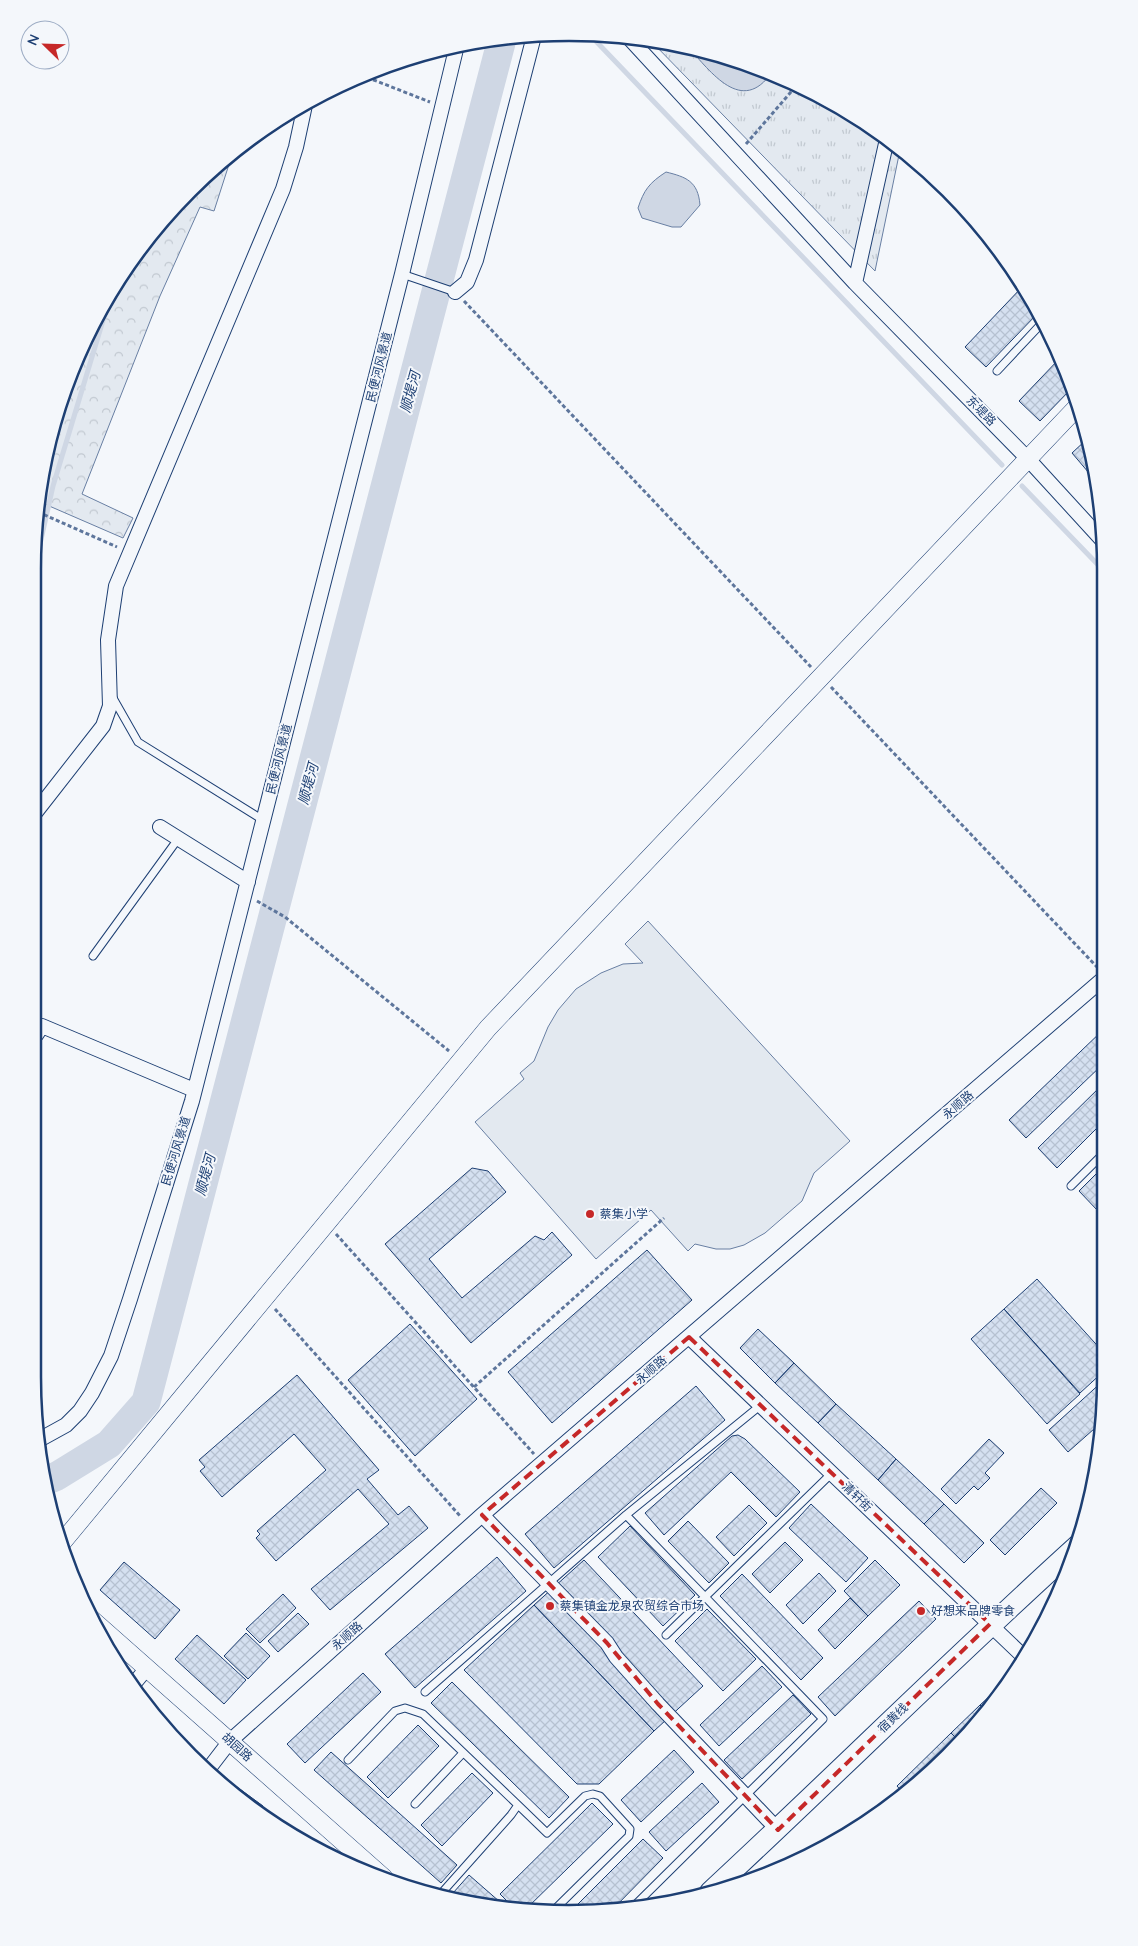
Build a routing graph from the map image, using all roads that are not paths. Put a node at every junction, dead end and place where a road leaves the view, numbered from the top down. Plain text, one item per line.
1 (532, 42) edge
2 (637, 46) edge
3 (455, 54) edge
4 (303, 113) edge
5 (885, 147) edge
6 (403, 274) junction
7 (855, 283) junction
8 (455, 292) joint
9 (1038, 328) edge
10 (996, 371) dead end
11 (1073, 412) edge
12 (1028, 459) junction
13 (1096, 533) edge
14 (110, 693) junction
15 (41, 805) edge
16 (263, 820) junction
17 (160, 828) dead end
18 (178, 839) junction
19 (248, 882) junction
20 (93, 956) dead end
21 (1097, 977) edge
22 (41, 1028) edge
23 (194, 1090) junction
24 (1097, 1160) edge
25 (1071, 1186) dead end
26 (690, 1337) junction
27 (761, 1405) junction
28 (45, 1436) edge
29 (832, 1473) junction
30 (482, 1515) junction
31 (626, 1515) junction
32 (66, 1538) edge
33 (1066, 1556) edge
34 (548, 1583) junction
35 (706, 1596) junction
36 (990, 1624) junction
37 (108, 1634) edge
38 (666, 1635) dead end
39 (1019, 1653) edge
40 (148, 1668) junction
41 (137, 1680) edge
42 (424, 1692) dead end
43 (230, 1740) junction
44 (463, 1753) junction
45 (348, 1760) dead end
46 (212, 1765) edge
47 (744, 1795) junction
48 (415, 1804) dead end
49 (518, 1805) junction
50 (778, 1830) junction
51 (365, 1864) edge
52 (720, 1883) edge
53 (444, 1890) edge
54 (640, 1900) edge
55 (559, 1905) edge

1 - 8 street
2 - 7 street, 东堤路
3 - 6 street, 民便河风景道
4 - 14 street
5 - 7 street
6 - 8 lane
6 - 16 street, 民便河风景道
7 - 12 street, 东堤路
9 - 10 lane
11 - 12 street
12 - 13 street, 东堤路
12 - 32 street
14 - 15 street
14 - 16 lane
16 - 19 street, 民便河风景道
17 - 18 street
18 - 19 street
18 - 20 lane
19 - 23 street, 民便河风景道
21 - 26 street, 永顺路
22 - 23 street
23 - 28 street, 民便河风景道
24 - 25 lane
26 - 27 street, 清轩街
26 - 30 street, 永顺路
27 - 29 street, 清轩街
27 - 31 lane
29 - 35 lane
29 - 36 street, 清轩街
30 - 34 street
30 - 43 street, 永顺路
31 - 34 lane
31 - 35 lane
33 - 36 main road, 宿黄线
34 - 42 lane
34 - 47 street
35 - 38 lane
35 - 47 lane
36 - 39 street, 清轩街
36 - 50 main road, 宿黄线
37 - 40 street, 胡园路
40 - 41 street
40 - 43 street, 胡园路
43 - 46 street, 永顺路
43 - 51 street, 胡园路
44 - 45 lane
44 - 48 lane
44 - 49 lane
47 - 50 street
47 - 54 lane
49 - 53 lane
49 - 55 lane
50 - 52 main road, 宿黄线

